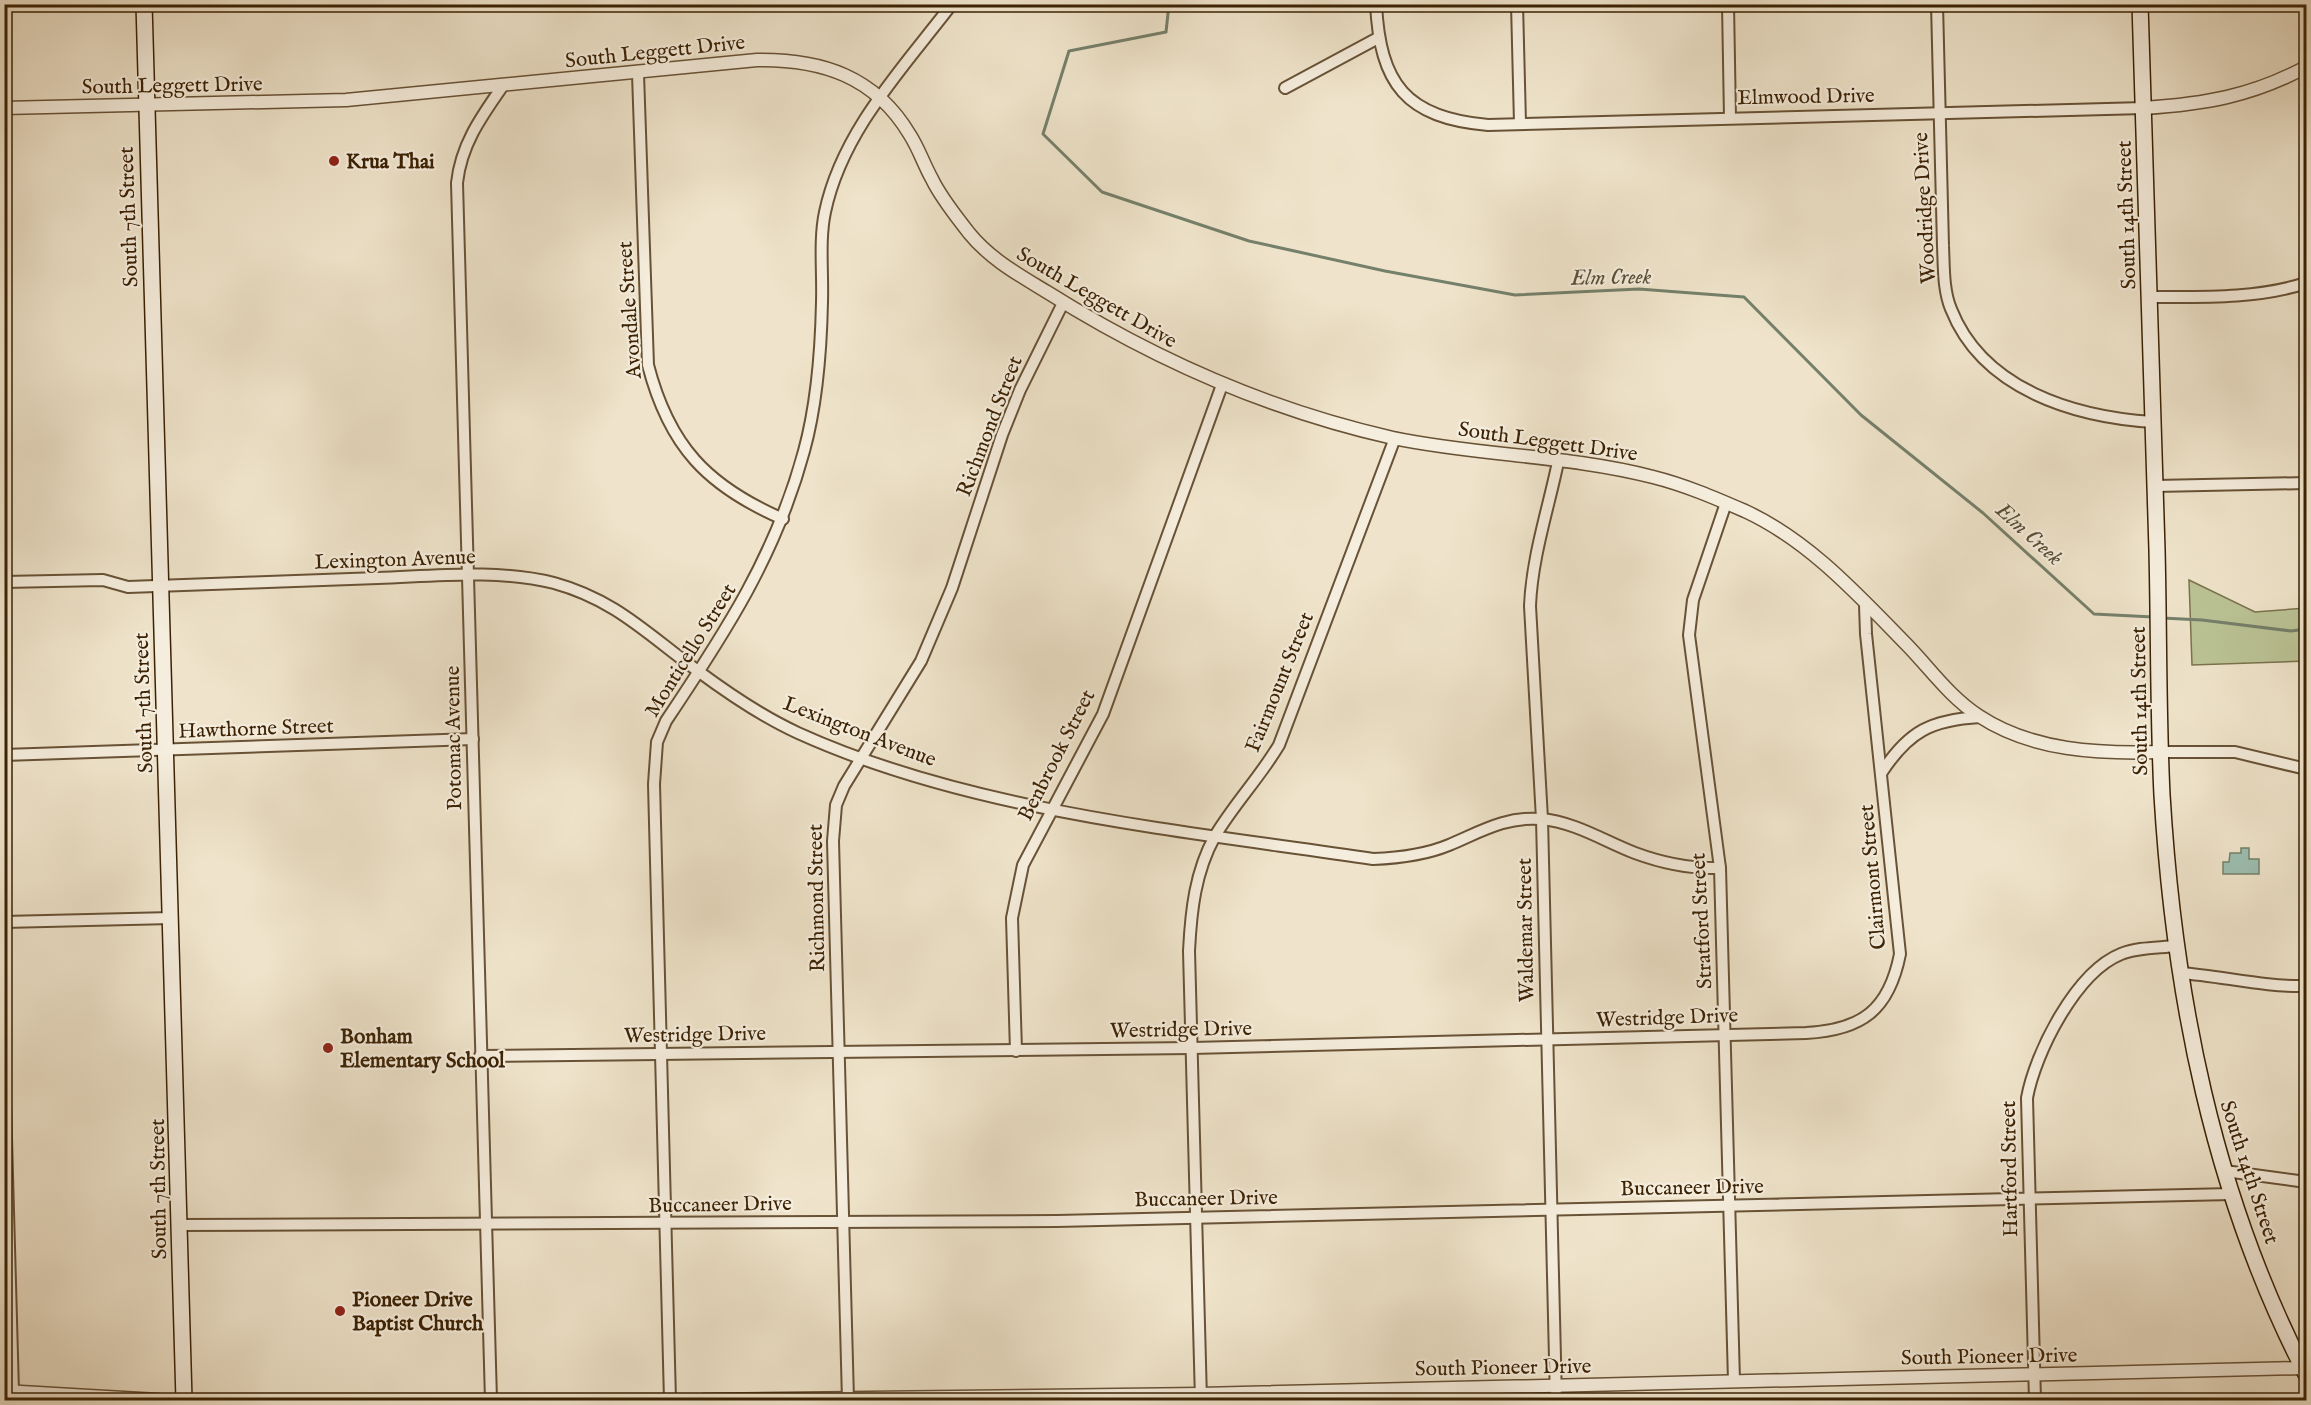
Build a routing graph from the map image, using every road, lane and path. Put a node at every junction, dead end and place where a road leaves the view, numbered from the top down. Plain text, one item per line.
1 (144, 4) edge
2 (952, 4) edge
3 (1376, 4) edge
4 (1517, 4) edge
5 (1728, 4) edge
6 (1937, 4) edge
7 (2140, 4) edge
8 (1378, 38) junction
9 (2307, 67) edge
10 (638, 74) junction
11 (502, 87) junction
12 (1285, 88) dead end
13 (879, 99) junction
14 (146, 105) junction
15 (4, 108) edge
16 (2144, 108) junction
17 (1939, 113) junction
18 (1730, 118) junction
19 (1520, 123) junction
20 (2307, 283) edge
21 (2150, 297) junction
22 (1063, 303) junction
23 (1222, 385) junction
24 (2153, 422) junction
25 (1395, 438) junction
26 (1558, 462) junction
27 (2307, 483) edge
28 (2155, 486) junction
29 (1726, 503) junction
30 (783, 519) junction
31 (468, 575) junction
32 (4, 582) edge
33 (161, 586) junction
34 (1865, 605) junction
35 (699, 672) junction
36 (1980, 717) junction
37 (473, 739) junction
38 (165, 751) junction
39 (2161, 752) junction
40 (4, 755) edge
41 (862, 757) junction
42 (2307, 769) edge
43 (1882, 772) junction
44 (1052, 808) junction
45 (1542, 819) junction
46 (1215, 836) junction
47 (1720, 868) junction
48 (172, 918) junction
49 (4, 922) edge
50 (2176, 946) junction
51 (2180, 973) junction
52 (2307, 986) edge
53 (1876, 1008) joint
54 (1726, 1034) junction
55 (1547, 1040) junction
56 (1192, 1048) junction
57 (1016, 1051) junction
58 (838, 1052) junction
59 (662, 1053) junction
60 (480, 1056) junction
61 (4, 1066) edge
62 (2225, 1171) junction
63 (2307, 1182) edge
64 (2232, 1194) junction
65 (2029, 1198) junction
66 (1730, 1206) junction
67 (1552, 1209) junction
68 (1196, 1218) junction
69 (842, 1222) junction
70 (487, 1223) junction
71 (665, 1224) junction
72 (180, 1225) junction
73 (2305, 1370) edge
74 (2035, 1375) junction
75 (1734, 1381) junction
76 (1556, 1386) junction
77 (9, 1391) edge
78 (1201, 1397) edge
79 (848, 1400) edge
80 (158, 1401) edge
81 (184, 1401) edge
82 (491, 1401) edge
83 (670, 1401) edge
84 (704, 1401) edge
85 (1556, 1401) edge
86 (2035, 1401) edge

1 - 14 main road, South 7th Street
2 - 13 street, Monticello Street
3 - 8 street, Elmwood Drive
4 - 19 street
5 - 18 street
6 - 17 street, Woodridge Drive
7 - 16 main road, South 14th Street
8 - 12 street
8 - 19 street, Elmwood Drive
9 - 16 street, Elmwood Drive
10 - 11 street, South Leggett Drive
10 - 13 street, South Leggett Drive
10 - 30 street, Avondale Street
11 - 14 street, South Leggett Drive
11 - 31 street, Potomac Avenue
13 - 22 street, South Leggett Drive
13 - 30 street, Monticello Street
14 - 15 street, South Leggett Drive
14 - 33 main road, South 7th Street
16 - 17 street, Elmwood Drive
16 - 21 main road, South 14th Street
17 - 18 street, Elmwood Drive
17 - 24 street, Woodridge Drive
18 - 19 street, Elmwood Drive
20 - 21 street
21 - 24 main road, South 14th Street
22 - 23 street, South Leggett Drive
22 - 41 street, Richmond Street
23 - 25 street, South Leggett Drive
23 - 44 street, Benbrook Street
24 - 28 main road, South 14th Street
25 - 26 street, South Leggett Drive
25 - 46 street, Fairmount Street
26 - 29 street, South Leggett Drive
26 - 45 street, Waldemar Street
27 - 28 street
28 - 39 main road, South 14th Street
29 - 34 street, South Leggett Drive
29 - 47 street, Stratford Street
30 - 35 street, Monticello Street
31 - 33 street, Lexington Avenue
31 - 35 street, Lexington Avenue
31 - 37 street, Potomac Avenue
32 - 33 street, Lexington Avenue
33 - 38 main road, South 7th Street
34 - 36 street, South Leggett Drive
34 - 43 street, Clairmont Street
35 - 41 street, Lexington Avenue
35 - 59 street, Monticello Street
36 - 39 street, South Leggett Drive
36 - 43 street
37 - 38 street, Hawthorne Street
37 - 60 street, Potomac Avenue
38 - 40 street, Hawthorne Street
38 - 48 main road, South 7th Street
39 - 42 street
39 - 50 main road, South 14th Street
41 - 44 street, Lexington Avenue
41 - 58 street, Richmond Street
43 - 53 street, Clairmont Street
44 - 46 street, Lexington Avenue
44 - 57 street, Benbrook Street
45 - 46 street, Lexington Avenue
45 - 47 street, Lexington Avenue
45 - 55 street, Waldemar Street
46 - 56 street, Fairmount Street
47 - 54 street, Stratford Street
48 - 49 street
48 - 72 main road, South 7th Street
50 - 51 main road, South 14th Street
50 - 65 street, Hartford Street
51 - 52 street
51 - 62 main road, South 14th Street
53 - 54 street, Westridge Drive
54 - 55 street, Westridge Drive
54 - 66 street, Stratford Street
55 - 56 street, Westridge Drive
55 - 67 street, Waldemar Street
56 - 57 street, Westridge Drive
56 - 68 street, Fairmount Street
57 - 58 street, Westridge Drive
58 - 59 street, Westridge Drive
58 - 69 street, Richmond Street
59 - 60 street, Westridge Drive
59 - 71 street, Monticello Street
60 - 70 street, Potomac Avenue
61 - 77 street
62 - 63 street
62 - 64 main road, South 14th Street
64 - 65 street, Buccaneer Drive
64 - 73 main road, South 14th Street
65 - 66 street, Buccaneer Drive
65 - 74 street, Hartford Street
66 - 67 street, Buccaneer Drive
66 - 75 street, Stratford Street
67 - 68 street, Buccaneer Drive
67 - 76 street, Waldemar Street
68 - 69 street, Buccaneer Drive
68 - 78 street, Fairmount Street
69 - 71 street, Buccaneer Drive
69 - 79 street, Richmond Street
70 - 71 street, Buccaneer Drive
70 - 72 street, Buccaneer Drive
70 - 82 street, Potomac Avenue
71 - 83 street, Monticello Street
72 - 81 main road, South 7th Street
73 - 74 street, South Pioneer Drive
74 - 75 street, South Pioneer Drive
74 - 86 street, Hartford Street
75 - 76 street, South Pioneer Drive
76 - 78 street, South Pioneer Drive
76 - 85 street, Waldemar Street
77 - 80 street
78 - 79 street, South Pioneer Drive
79 - 84 street, South Pioneer Drive

